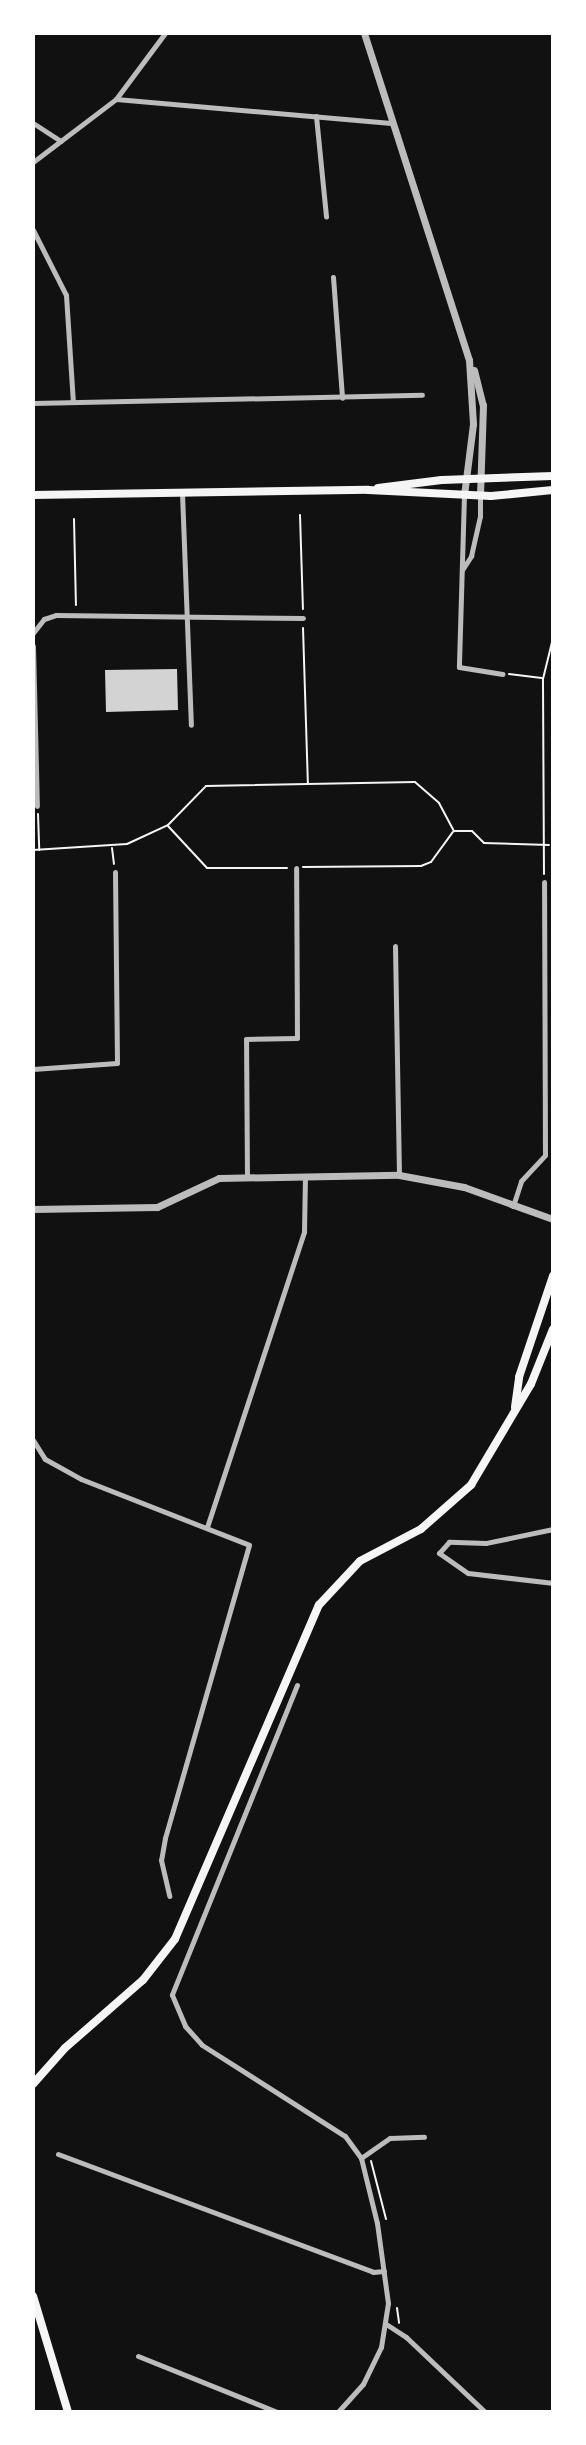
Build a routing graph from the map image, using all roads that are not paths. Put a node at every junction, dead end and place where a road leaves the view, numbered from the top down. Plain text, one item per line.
1 (165, 33) edge
2 (364, 33) edge
3 (116, 99) junction
4 (316, 117) junction
5 (33, 123) edge
6 (391, 123) junction
7 (61, 141) junction
8 (33, 162) edge
9 (326, 217) dead end
10 (33, 230) edge
11 (333, 277) dead end
12 (469, 360) junction
13 (422, 395) dead end
14 (342, 398) junction
15 (73, 402) junction
16 (33, 403) edge
17 (553, 476) edge
18 (466, 479) junction
19 (482, 479) junction
20 (368, 490) junction
21 (553, 490) edge
22 (182, 493) junction
23 (33, 495) edge
24 (464, 495) junction
25 (480, 496) junction
26 (462, 570) junction
27 (184, 616) junction
28 (303, 618) road end
29 (33, 633) edge
30 (33, 646) edge
31 (502, 674) road end
32 (191, 725) dead end
33 (37, 806) road end
34 (296, 868) road end
35 (115, 872) road end
36 (544, 882) road end
37 (396, 946) dead end
38 (33, 1069) edge
39 (399, 1175) junction
40 (304, 1176) junction
41 (247, 1177) junction
42 (513, 1206) junction
43 (33, 1209) edge
44 (552, 1219) edge
45 (553, 1276) edge
46 (553, 1329) edge
47 (514, 1410) junction
48 (33, 1440) edge
49 (206, 1527) junction
50 (553, 1529) edge
51 (553, 1583) edge
52 (297, 1685) dead end
53 (169, 1896) dead end
54 (33, 2084) edge
55 (424, 2137) dead end
56 (58, 2154) dead end
57 (361, 2158) junction
58 (384, 2271) junction
59 (33, 2296) edge
60 (386, 2324) junction
61 (138, 2356) dead end
62 (68, 2412) edge
63 (277, 2412) edge
64 (338, 2412) edge
65 (485, 2412) edge

1 - 3 street
2 - 6 street
3 - 4 street
3 - 7 street
4 - 6 street
4 - 9 street
5 - 7 street
6 - 12 street
7 - 8 street
10 - 15 street
11 - 14 street
12 - 18 street
12 - 19 street
13 - 14 street
14 - 15 street
15 - 16 street
17 - 19 main road
18 - 19 main road
18 - 20 main road
18 - 24 street
19 - 25 street
20 - 22 main road
20 - 24 main road
21 - 25 main road
22 - 23 main road
22 - 27 street
24 - 25 main road
24 - 26 street
25 - 26 street
26 - 31 street
27 - 28 street
27 - 29 street
27 - 32 street
30 - 33 street
34 - 41 street
35 - 38 street
36 - 42 street
37 - 39 street
39 - 40 street
39 - 42 street
40 - 41 street
40 - 49 street
41 - 43 street
42 - 44 street
45 - 47 main road
46 - 47 main road
47 - 54 main road
48 - 49 street
49 - 53 street
50 - 51 street
52 - 57 street
55 - 57 street
56 - 58 street
57 - 58 street
58 - 60 street
59 - 62 main road
60 - 64 street
60 - 65 street
61 - 63 street

